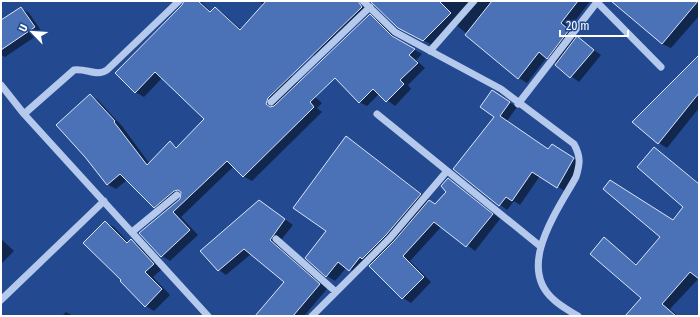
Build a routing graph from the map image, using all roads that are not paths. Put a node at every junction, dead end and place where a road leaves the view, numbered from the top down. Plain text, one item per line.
1 (179, 1) edge
2 (363, 1) edge
3 (474, 1) edge
4 (597, 2) edge
5 (370, 7) junction
6 (430, 51) junction
7 (661, 67) dead end
8 (1, 85) edge
9 (271, 102) dead end
10 (518, 104) junction
11 (24, 114) junction
12 (377, 114) dead end
13 (447, 171) junction
14 (178, 195) dead end
15 (104, 201) junction
16 (132, 232) junction
17 (276, 239) dead end
18 (540, 246) junction
19 (336, 292) junction
20 (1, 300) edge
21 (208, 316) edge
22 (312, 316) edge
23 (578, 316) edge

1 - 11 street
2 - 5 street
3 - 6 street
4 - 7 street
4 - 10 street
5 - 6 street
5 - 9 street
6 - 10 street
8 - 11 street
10 - 18 street
11 - 15 street
12 - 13 street
13 - 18 street
13 - 19 street
14 - 16 street
15 - 16 street
15 - 20 street
16 - 21 street
17 - 19 street
18 - 23 street
19 - 22 street

